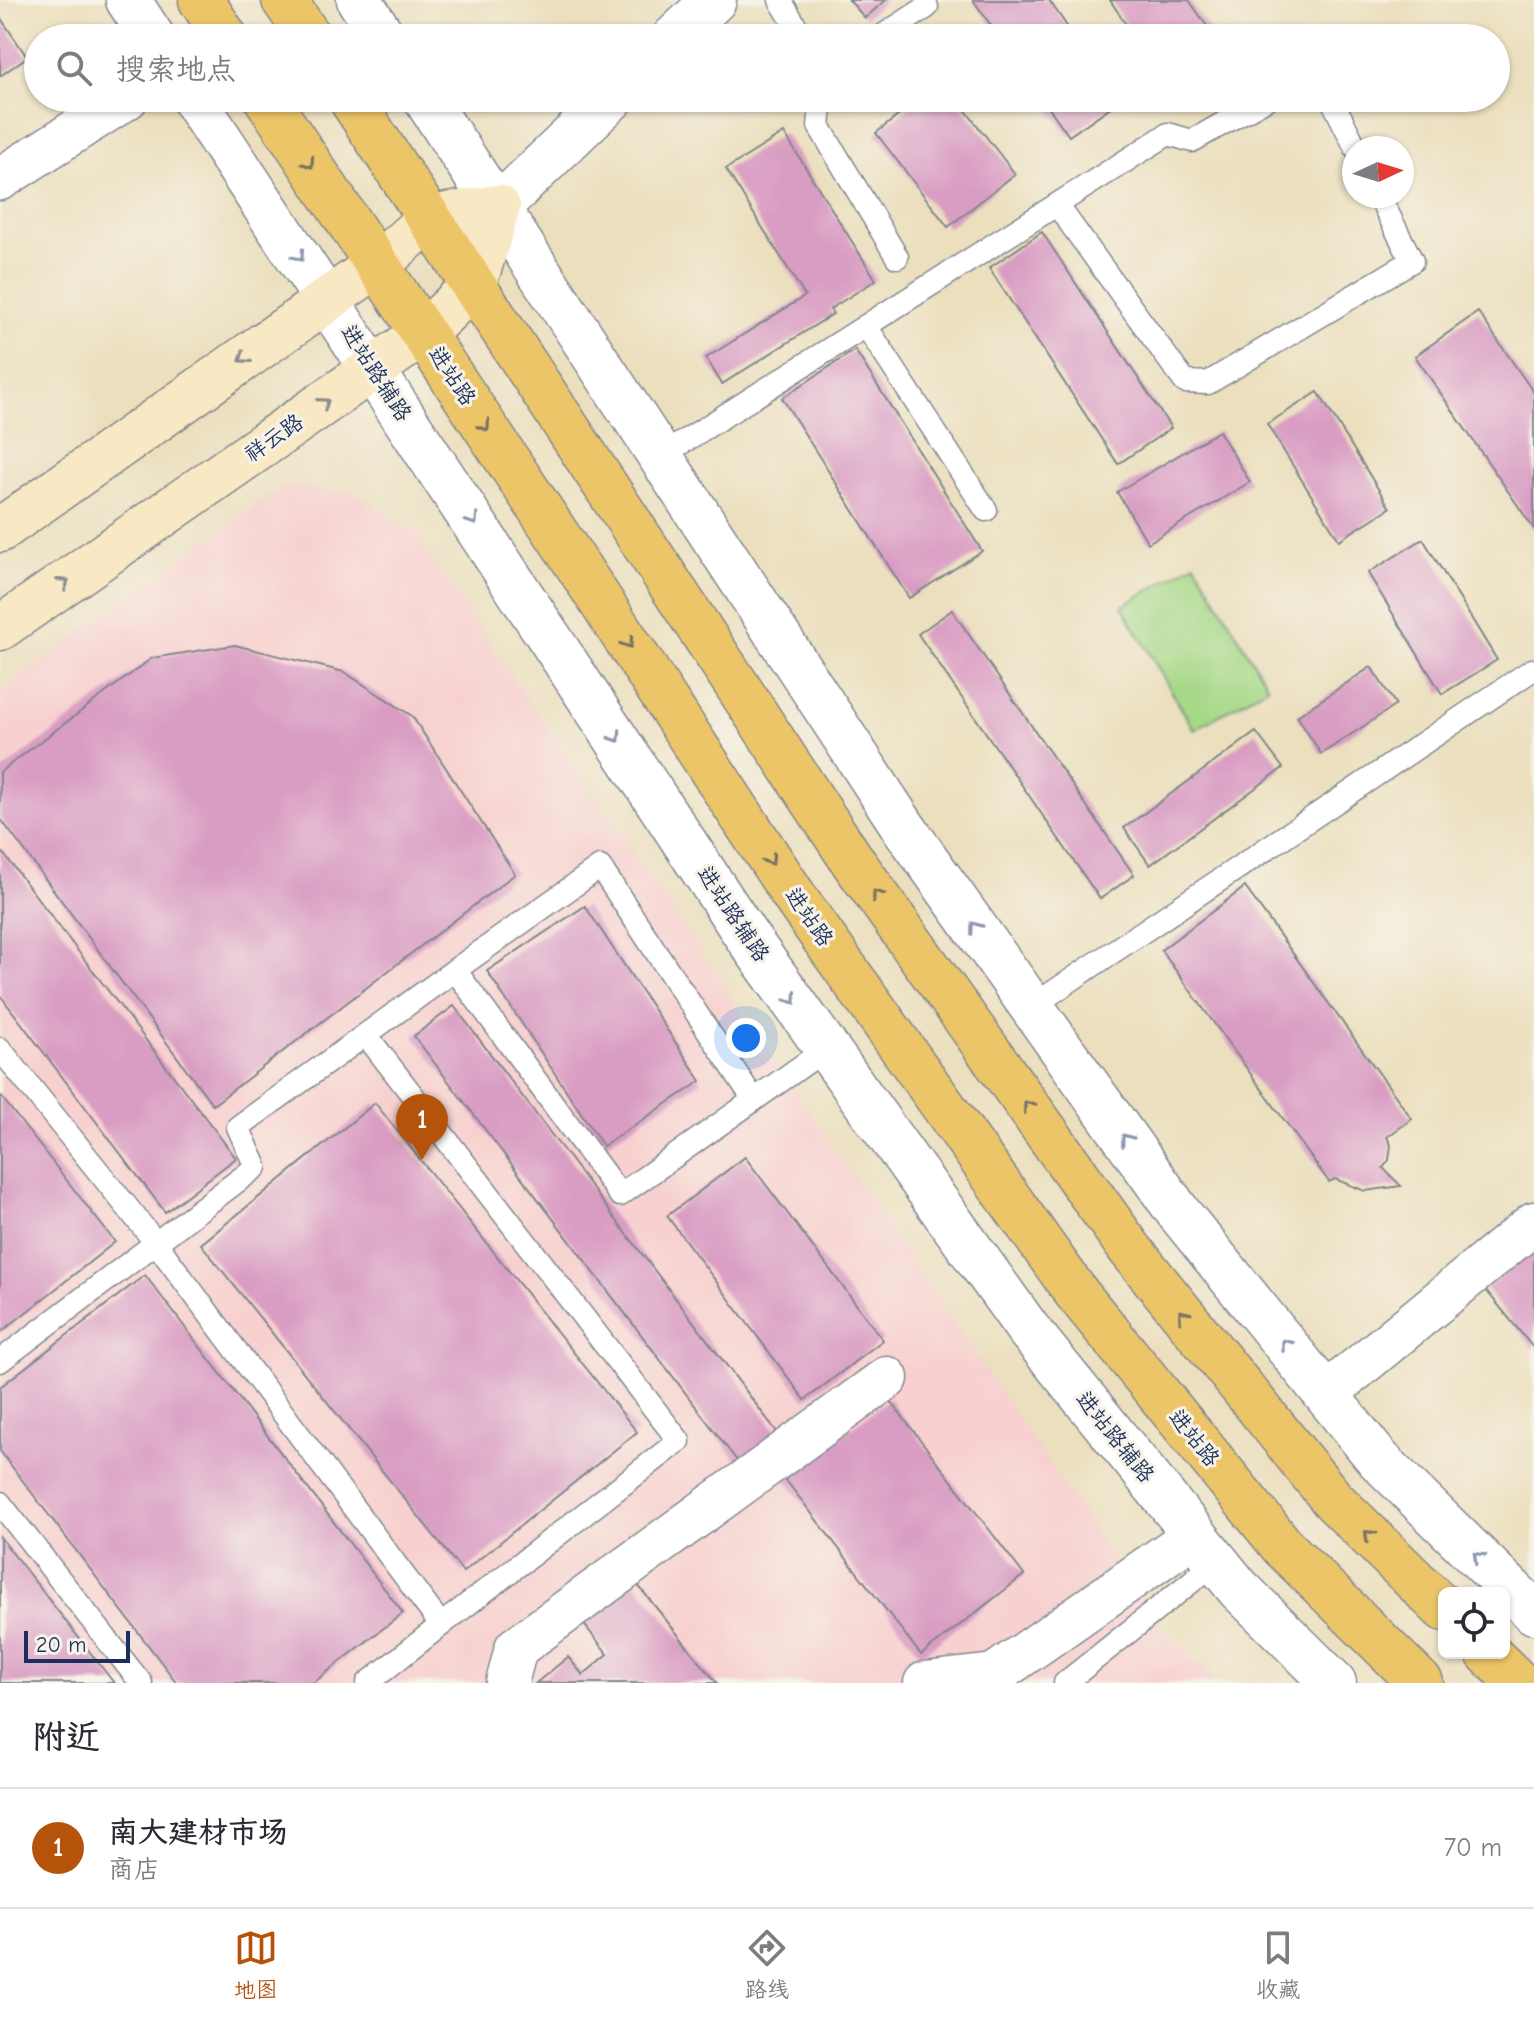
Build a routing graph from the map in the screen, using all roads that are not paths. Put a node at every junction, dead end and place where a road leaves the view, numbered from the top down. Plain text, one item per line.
1 (128, 0) edge
2 (201, 0) edge
3 (284, 0) edge
4 (359, 0) edge
5 (714, 0) edge
6 (780, 0) edge
7 (927, 7) dead end
8 (144, 24) edge
9 (217, 24) edge
10 (300, 24) edge
11 (375, 24) edge
12 (689, 24) edge
13 (795, 24) edge
14 (901, 24) edge
15 (105, 112) edge
16 (202, 112) edge
17 (275, 112) edge
18 (359, 112) edge
19 (434, 112) edge
20 (597, 112) edge
21 (820, 112) edge
22 (1243, 112) edge
23 (1338, 112) edge
24 (1350, 136) edge
25 (0, 179) edge
26 (1057, 205) junction
27 (498, 207) junction
28 (1385, 208) edge
29 (430, 218) junction
30 (897, 257) dead end
31 (377, 265) junction
32 (474, 285) junction
33 (327, 300) junction
34 (866, 326) junction
35 (423, 334) junction
36 (373, 369) junction
37 (661, 456) junction
38 (986, 510) dead end
39 (0, 530) edge
40 (0, 628) edge
41 (1532, 670) dead end
42 (455, 970) junction
43 (1031, 1007) junction
44 (366, 1035) junction
45 (827, 1048) junction
46 (0, 1049) edge
47 (754, 1100) junction
48 (1534, 1223) edge
49 (156, 1243) junction
50 (0, 1361) edge
51 (887, 1378) dead end
52 (1326, 1394) junction
53 (0, 1503) edge
54 (1205, 1548) junction
55 (1438, 1603) edge
56 (1534, 1612) edge
57 (441, 1625) junction
58 (1494, 1659) edge
59 (141, 1683) edge
60 (368, 1683) edge
61 (507, 1683) edge
62 (925, 1683) edge
63 (1065, 1683) edge
64 (1334, 1683) edge
65 (1421, 1683) edge
66 (1519, 1683) edge

1 - 8 street
2 - 9 main road
3 - 10 main road
4 - 11 street
5 - 12 street
6 - 13 lane
7 - 14 lane
15 - 25 street
16 -> 33 street, 进站路辅路
17 -> 31 main road, 进站路
18 - 29 main road
19 - 27 street
20 - 27 street, 祥云路
21 - 30 lane
22 - 26 lane
23 - 24 lane
26 - 28 lane
26 - 34 lane
27 - 29 main road
27 - 32 main road, 祥云路
27 - 37 street
29 - 31 main road
29 - 32 main road
31 - 33 main road
31 - 35 main road, 进站路
32 - 35 main road, 祥云路
55 -> 32 main road
33 - 36 street, 进站路辅路
33 -> 39 main road
34 - 37 lane
34 - 38 lane
35 - 36 main road, 祥云路
35 -> 65 main road, 进站路
40 -> 36 main road, 祥云路
36 -> 45 street, 进站路辅路
43 -> 37 street
41 - 43 lane
42 - 44 lane
42 - 47 lane
42 - 47 lane
52 -> 43 street
44 - 49 lane
44 - 57 lane
45 - 47 lane
45 - 54 street, 进站路辅路
46 - 49 lane
48 - 52 street
49 - 50 lane
49 - 57 lane
51 - 61 street
56 -> 52 street
53 - 59 lane
54 - 62 street
54 - 63 lane
54 - 64 street, 进站路辅路
57 - 60 lane
58 - 66 main road

